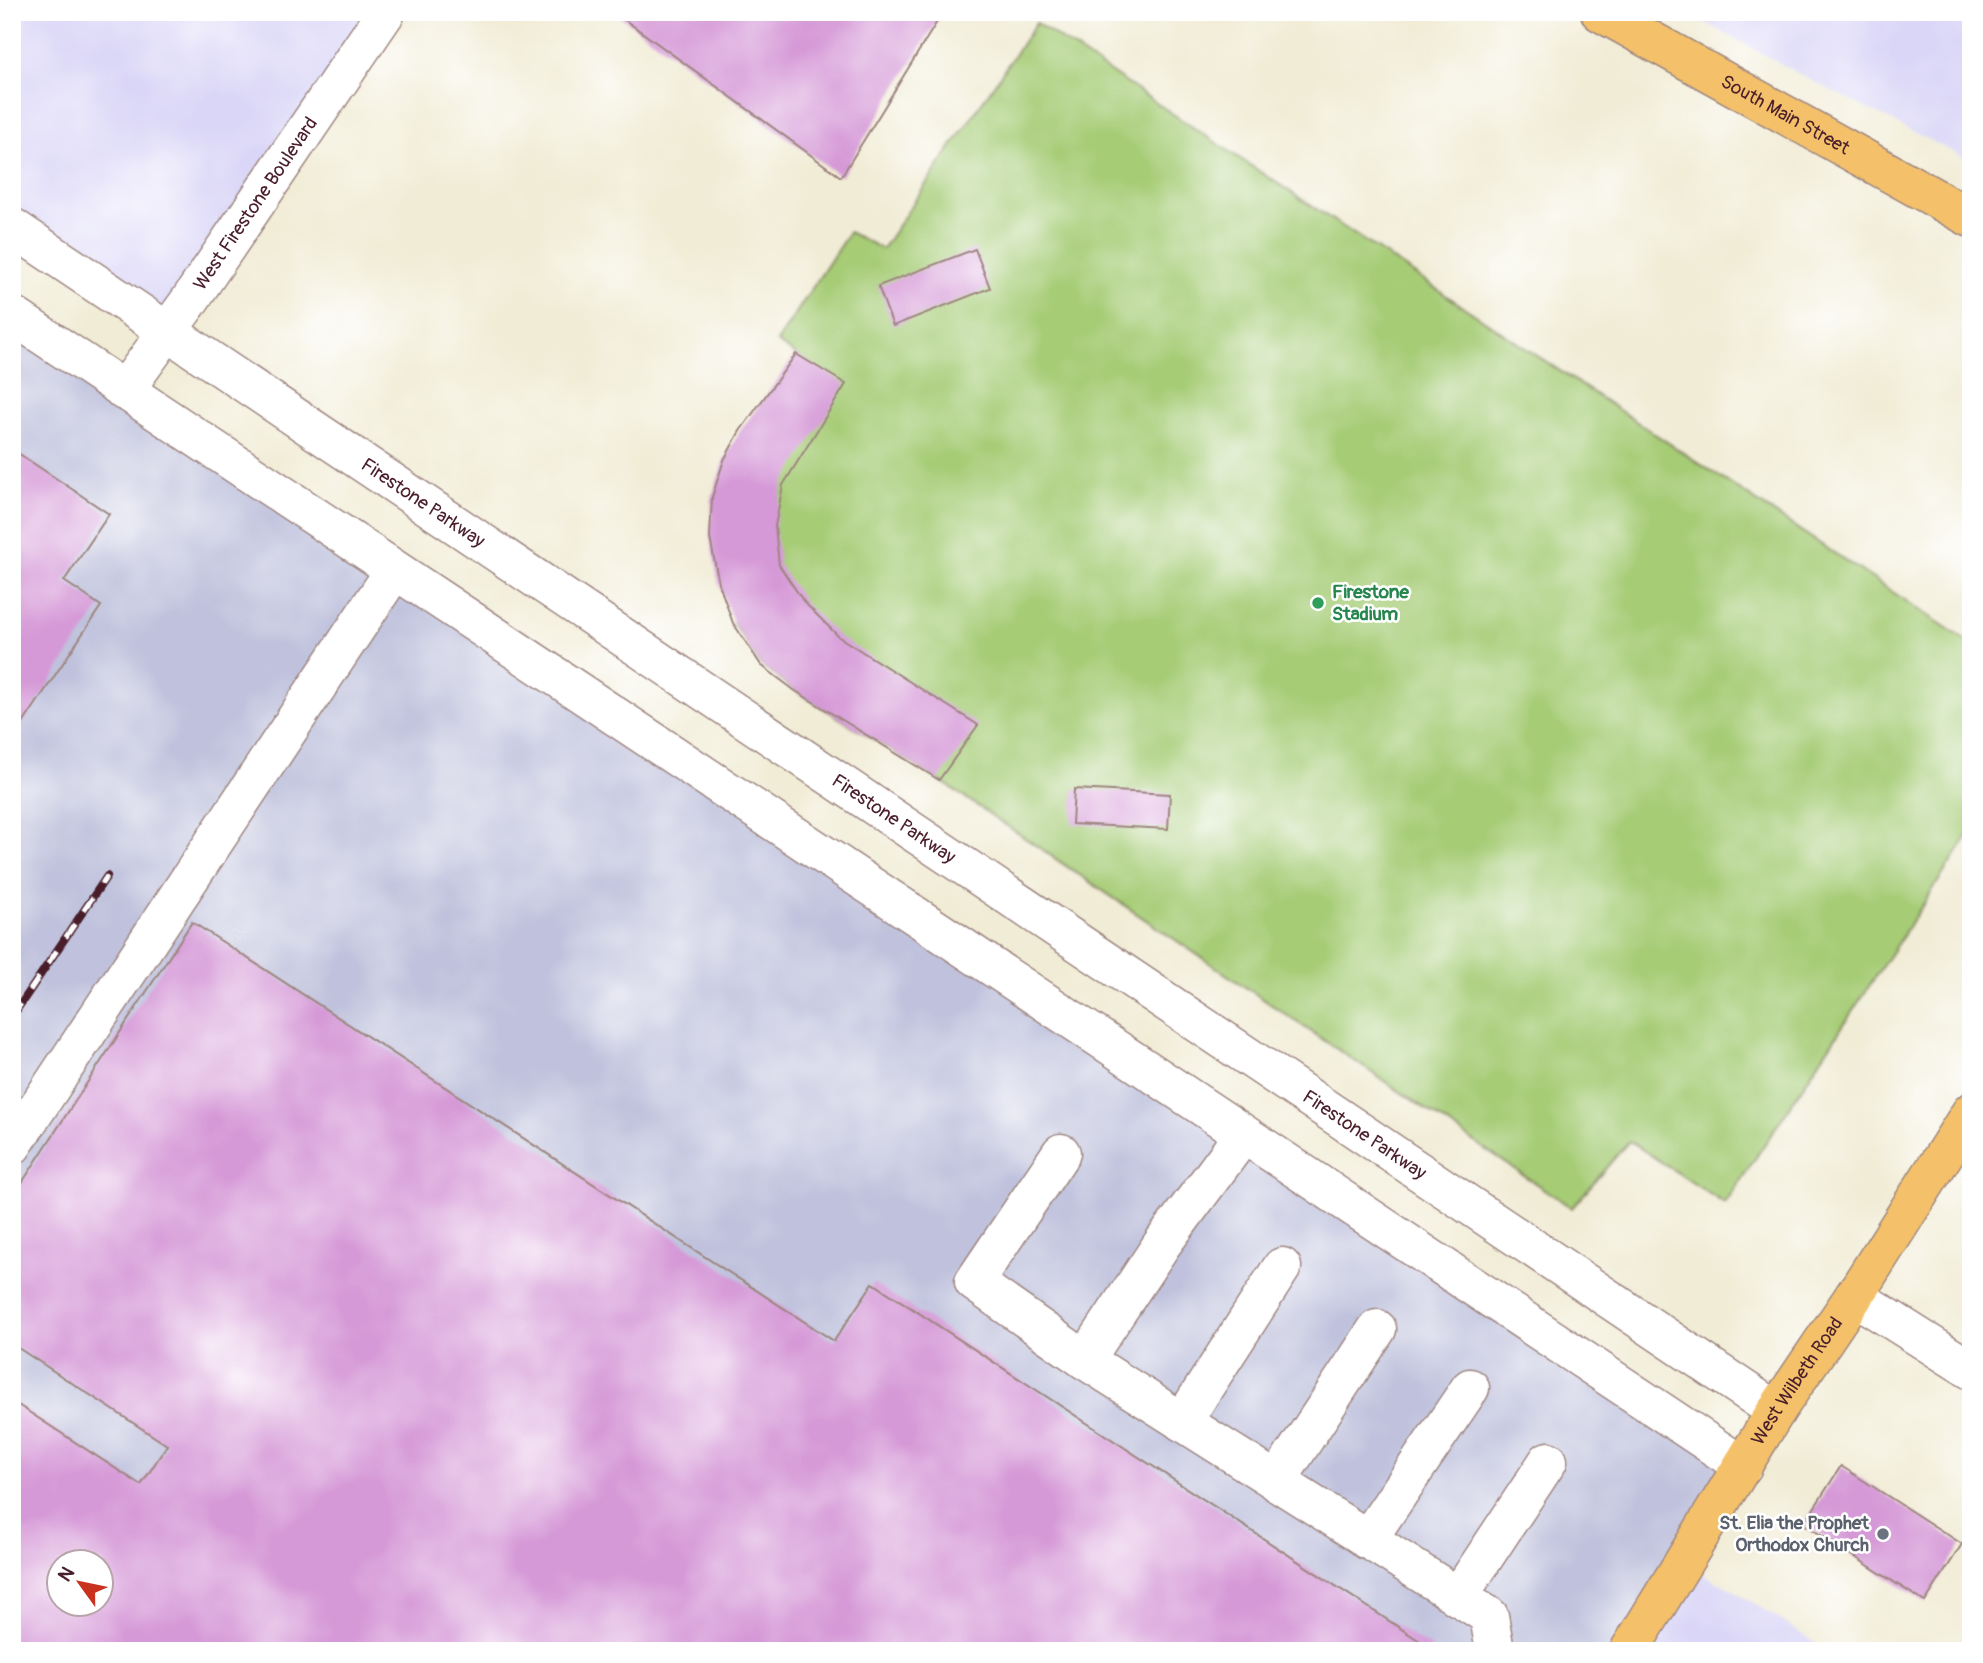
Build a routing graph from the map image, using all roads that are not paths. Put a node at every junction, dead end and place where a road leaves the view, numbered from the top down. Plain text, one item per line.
1 (386, 12) edge
2 (1601, 12) edge
3 (1971, 218) edge
4 (12, 227) edge
5 (12, 315) edge
6 (168, 332) junction
7 (124, 391) junction
8 (394, 571) junction
9 (1971, 1112) edge
10 (1243, 1135) junction
11 (12, 1146) edge
12 (1061, 1153) dead end
13 (1282, 1267) dead end
14 (1854, 1296) junction
15 (1377, 1329) dead end
16 (1085, 1360) junction
17 (1971, 1370) edge
18 (1469, 1388) dead end
19 (1776, 1411) junction
20 (1182, 1422) junction
21 (1548, 1461) dead end
22 (1743, 1466) junction
23 (1276, 1482) junction
24 (1367, 1540) junction
25 (1458, 1597) junction
26 (1495, 1651) edge
27 (1629, 1651) edge

1 - 6 street, West Firestone Boulevard
2 - 3 main road, South Main Street
4 - 6 street, Firestone Parkway
5 - 7 street
6 - 7 street, West Firestone Boulevard
6 - 19 street, Firestone Parkway
7 - 8 street
8 - 10 street
8 - 11 street
9 - 14 main road, West Wilbeth Road
10 - 16 street
10 - 22 street
12 - 16 street
13 - 20 street
14 - 17 street
14 - 19 main road, West Wilbeth Road
15 - 23 street
16 - 20 street
18 - 24 street
19 - 22 main road, West Wilbeth Road
20 - 23 street
21 - 25 street
22 - 27 main road, West Wilbeth Road
23 - 24 street
24 - 25 street
25 - 26 street

